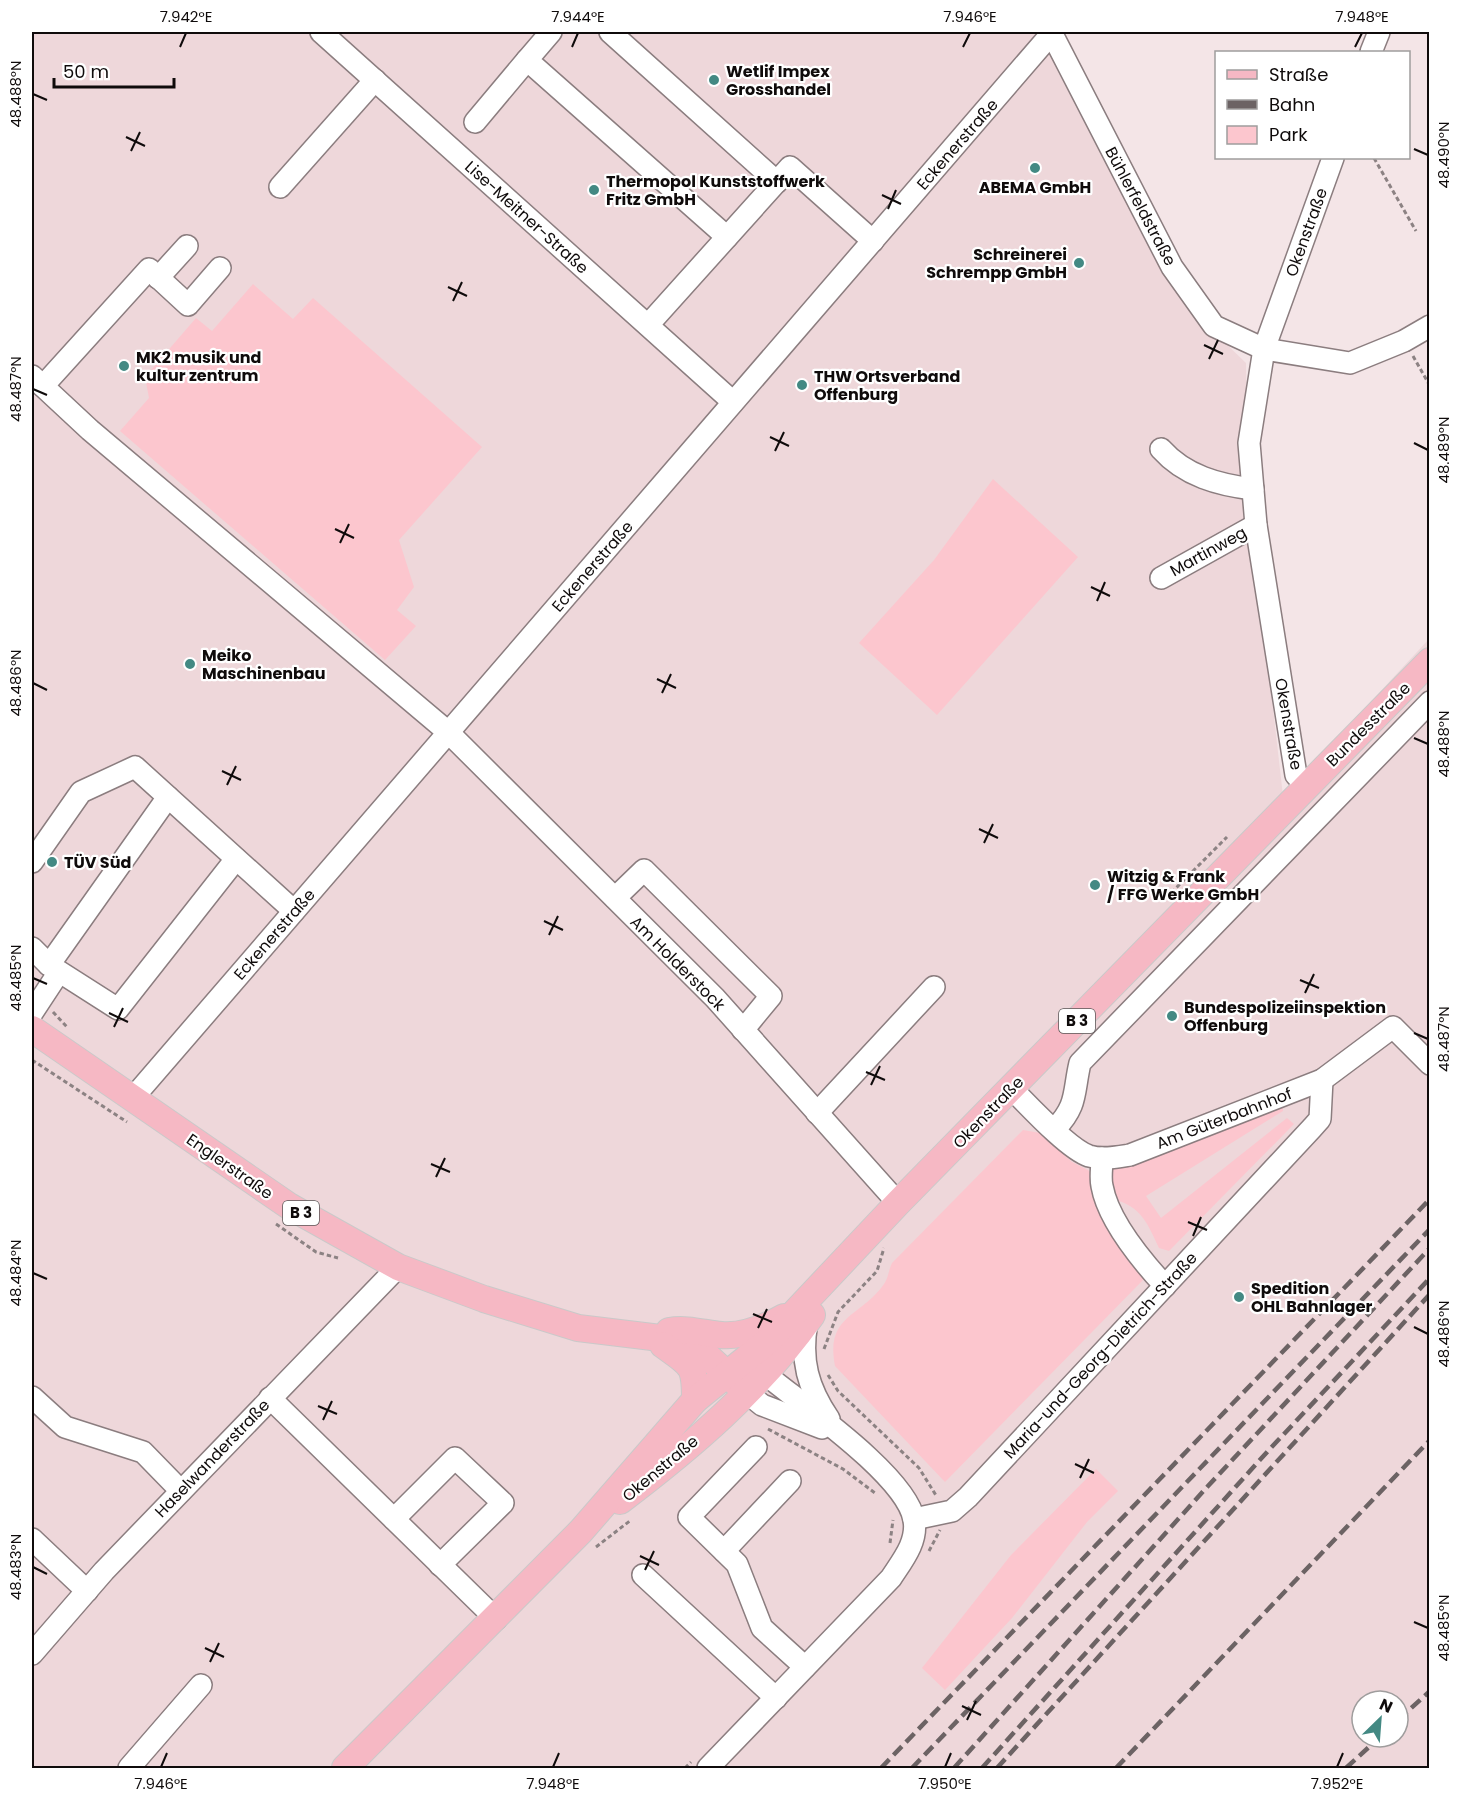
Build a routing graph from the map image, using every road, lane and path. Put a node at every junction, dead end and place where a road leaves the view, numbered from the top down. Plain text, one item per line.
1 (321, 32) edge
2 (551, 32) edge
3 (610, 32) edge
4 (1051, 32) edge
5 (1379, 32) edge
6 (1371, 51) edge
7 (526, 60) junction
8 (375, 80) junction
9 (475, 122) dead end
10 (1333, 159) edge
11 (1375, 159) edge
12 (777, 182) junction
13 (280, 187) dead end
14 (1416, 231) dead end
15 (727, 237) junction
16 (873, 241) junction
17 (187, 246) dead end
18 (220, 268) dead end
19 (158, 278) junction
20 (648, 325) junction
21 (1430, 326) edge
22 (1404, 341) junction
23 (1264, 349) junction
24 (37, 381) edge
25 (1430, 386) edge
26 (734, 402) junction
27 (1161, 449) dead end
28 (1253, 489) junction
29 (1256, 525) junction
30 (1161, 578) dead end
31 (1430, 661) edge
32 (1430, 702) edge
33 (448, 732) junction
34 (1306, 786) junction
35 (168, 797) junction
36 (236, 859) junction
37 (32, 862) edge
38 (615, 898) junction
39 (294, 911) junction
40 (32, 948) edge
41 (54, 969) junction
42 (934, 987) dead end
43 (35, 1008) edge
44 (32, 1029) edge
45 (743, 1030) junction
46 (74, 1036) dead end
47 (32, 1060) edge
48 (1430, 1064) edge
49 (1322, 1080) junction
50 (1011, 1088) junction
51 (122, 1105) junction
52 (818, 1113) junction
53 (1055, 1129) junction
54 (1102, 1158) junction
55 (898, 1203) junction
56 (878, 1236) junction
57 (398, 1267) junction
58 (1165, 1286) junction
59 (802, 1316) junction
60 (648, 1335) junction
61 (724, 1335) junction
62 (824, 1358) dead end
63 (757, 1366) junction
64 (824, 1367) dead end
65 (726, 1373) junction
66 (746, 1392) junction
67 (32, 1397) edge
68 (270, 1398) junction
69 (695, 1400) junction
70 (765, 1427) dead end
71 (839, 1434) junction
72 (756, 1447) dead end
73 (790, 1481) dead end
74 (181, 1491) junction
75 (883, 1499) dead end
76 (890, 1514) dead end
77 (939, 1514) junction
78 (914, 1519) junction
79 (394, 1520) junction
80 (581, 1531) junction
81 (32, 1539) edge
82 (889, 1547) dead end
83 (724, 1551) junction
84 (440, 1565) junction
85 (643, 1575) dead end
86 (87, 1591) junction
87 (496, 1619) junction
88 (32, 1654) edge
89 (805, 1667) junction
90 (201, 1685) dead end
91 (776, 1698) junction
92 (700, 1764) edge
93 (129, 1768) edge
94 (345, 1768) edge
95 (685, 1768) edge

1 - 8 street, Lise-Meitner-Straße
2 - 7 street
3 - 12 street
4 - 16 street, Eckenerstraße
4 - 23 street, Bühlerfeldstraße
5 - 6 street
7 - 9 street
7 - 15 street
8 - 13 street
8 - 20 street, Lise-Meitner-Straße
10 - 23 street, Okenstraße
11 - 14 path
12 - 15 street
12 - 16 street
15 - 20 street
16 - 26 street, Eckenerstraße
17 - 19 street
18 - 19 street
19 - 24 street
20 - 26 street, Lise-Meitner-Straße
21 - 22 street, Bühlerfeldstraße
22 - 23 street, Bühlerfeldstraße
22 - 25 path
23 - 28 street, Okenstraße
24 - 33 street
26 - 33 street, Eckenerstraße
27 - 28 street
28 - 29 street, Okenstraße
29 - 30 street, Martinweg
29 - 34 street, Okenstraße
31 - 34 main road, Bundesstraße / B 3
32 - 53 street
33 - 38 street, Am Holderstock
33 - 39 street, Eckenerstraße
34 - 50 main road, Okenstraße / B 3
35 - 36 street
35 - 37 street
35 - 41 street
36 - 39 street
36 - 41 street
38 - 45 street, Am Holderstock
38 - 45 street
39 - 51 street, Eckenerstraße
40 - 41 street
41 - 43 street
42 - 52 street
43 - 46 path
44 - 51 main road, Englerstraße / B 3
45 - 52 street, Am Holderstock
47 - 51 path
48 - 49 street, Am Güterbahnhof
49 - 54 street, Am Güterbahnhof
49 - 58 street, Maria-und-Georg-Dietrich-Straße
50 - 53 street, Am Güterbahnhof
50 - 55 main road, Okenstraße / B 3
51 - 57 main road, Englerstraße / B 3
52 - 55 street, Am Holderstock
53 - 54 street, Am Güterbahnhof
54 - 58 street
55 - 56 main road, Okenstraße / B 3
56 - 59 main road, Okenstraße / B 3
56 - 62 path
57 - 60 main road, Englerstraße / B 3
57 - 68 street, Haselwanderstraße
58 - 77 street, Maria-und-Georg-Dietrich-Straße
59 - 61 main road, Englerstraße / B 3
59 - 63 main road, Okenstraße / B 3
59 - 71 street
60 - 61 main road, Englerstraße / B 3
60 - 65 main road, Englerstraße / B 3
60 - 69 main road, Englerstraße / B 3
61 - 63 main road
63 - 65 main road, Okenstraße / B 3
63 - 66 main road, Okenstraße / B 3
63 - 71 street
64 - 77 path
65 - 66 main road, Englerstraße / B 3
65 - 69 main road, Okenstraße / B 3
66 - 71 street
66 - 80 main road, Okenstraße
67 - 74 street
68 - 74 street, Haselwanderstraße
68 - 79 street
69 - 80 main road, Okenstraße
70 - 75 path
71 - 78 street
72 - 83 street
73 - 83 street
74 - 86 street, Haselwanderstraße
76 - 82 path
77 - 78 street, Maria-und-Georg-Dietrich-Straße
78 - 89 street
79 - 84 street
79 - 84 street
80 - 87 main road, Okenstraße
81 - 86 street
83 - 89 street
84 - 87 street
85 - 91 street
86 - 88 street, Haselwanderstraße
87 - 94 main road, Okenstraße
89 - 91 street
90 - 93 street
91 - 92 street
92 - 95 path

